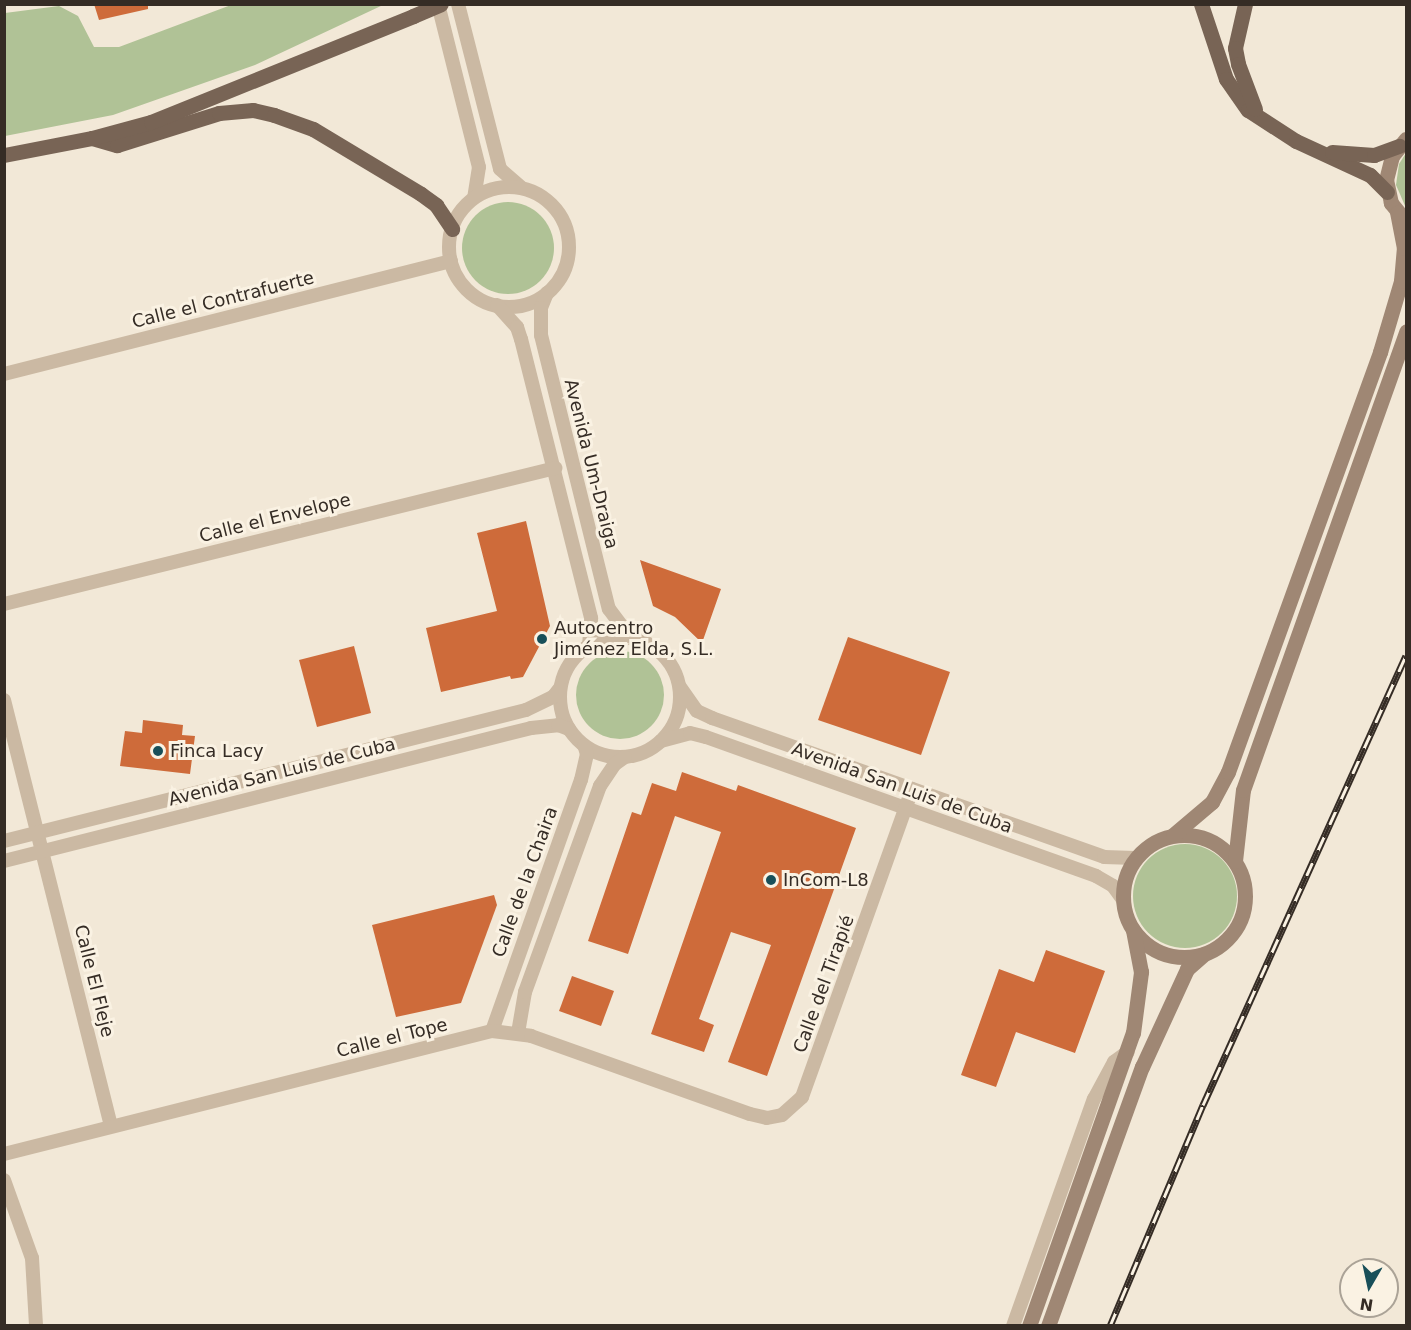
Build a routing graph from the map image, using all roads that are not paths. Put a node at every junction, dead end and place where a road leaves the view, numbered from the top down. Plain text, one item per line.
1 (440, 4) edge
2 (458, 4) edge
3 (1202, 4) edge
4 (1245, 4) edge
5 (1266, 123) junction
6 (92, 138) junction
7 (1403, 143) edge
8 (1326, 152) junction
9 (4, 155) edge
10 (524, 189) junction
11 (1387, 192) junction
12 (474, 198) junction
13 (1402, 217) edge
14 (452, 228) junction
15 (451, 261) junction
16 (547, 293) junction
17 (497, 305) junction
18 (1407, 331) edge
19 (4, 374) edge
20 (555, 468) junction
21 (4, 604) edge
22 (631, 638) junction
23 (589, 645) junction
24 (680, 687) junction
25 (560, 688) junction
26 (4, 700) edge
27 (569, 729) junction
28 (661, 741) junction
29 (584, 745) junction
30 (625, 757) junction
31 (912, 789) junction
32 (906, 808) junction
33 (1173, 835) junction
34 (4, 841) edge
35 (40, 843) junction
36 (1135, 858) junction
37 (4, 861) edge
38 (1235, 861) junction
39 (1123, 900) junction
40 (1133, 930) junction
41 (1204, 954) junction
42 (492, 1031) junction
43 (518, 1033) junction
44 (1128, 1052) junction
45 (782, 1115) joint
46 (111, 1126) junction
47 (4, 1154) edge
48 (4, 1180) edge
49 (36, 1326) edge
50 (1013, 1326) edge
51 (1029, 1326) edge
52 (1048, 1326) edge

1 - 6 main road, bridge
1 - 12 street
2 - 10 street
3 - 5 main road
4 - 5 main road
5 - 8 main road
6 - 9 main road
6 - 14 main road
7 - 8 main road
7 - 11 street
8 - 11 main road
10 - 12 street
10 - 16 street
11 - 13 street
12 - 14 street
13 - 33 street
14 - 15 street
15 - 17 street
15 - 19 street, Calle el Contrafuerte
16 - 17 street
16 - 22 street, Avenida Um-Draiga
17 - 20 street, Avenida Um-Draiga
18 - 38 street
20 - 21 street, Calle el Envelope
20 - 23 street, Avenida Um-Draiga
22 - 23 street
22 - 24 street
23 - 25 street
24 - 28 street
24 - 31 street, Avenida San Luis de Cuba
25 - 27 street
25 - 35 street, Avenida San Luis de Cuba
26 - 35 street, Calle El Fleje
27 - 29 street
27 - 35 street, Avenida San Luis de Cuba
28 - 30 street
28 - 32 street, Avenida San Luis de Cuba
29 - 30 street
29 - 42 street, Calle de la Chaira
30 - 43 street, Calle de la Chaira
31 - 32 street, Calle del Tirapié
31 - 36 street, Avenida San Luis de Cuba
32 - 39 street, Avenida San Luis de Cuba
32 - 45 street, Calle del Tirapié
33 - 36 street
33 - 38 street
34 - 35 street, Avenida San Luis de Cuba
35 - 37 street, Avenida San Luis de Cuba
35 - 46 street, Calle El Fleje
36 - 39 street
38 - 41 street
39 - 40 street
40 - 41 street
40 - 44 street
41 - 52 street
42 - 43 street, Calle el Tope
42 - 46 street, Calle el Tope
43 - 45 street, Calle el Tope
44 - 50 street
44 - 51 street
46 - 47 street, Calle el Tope
48 - 49 street

